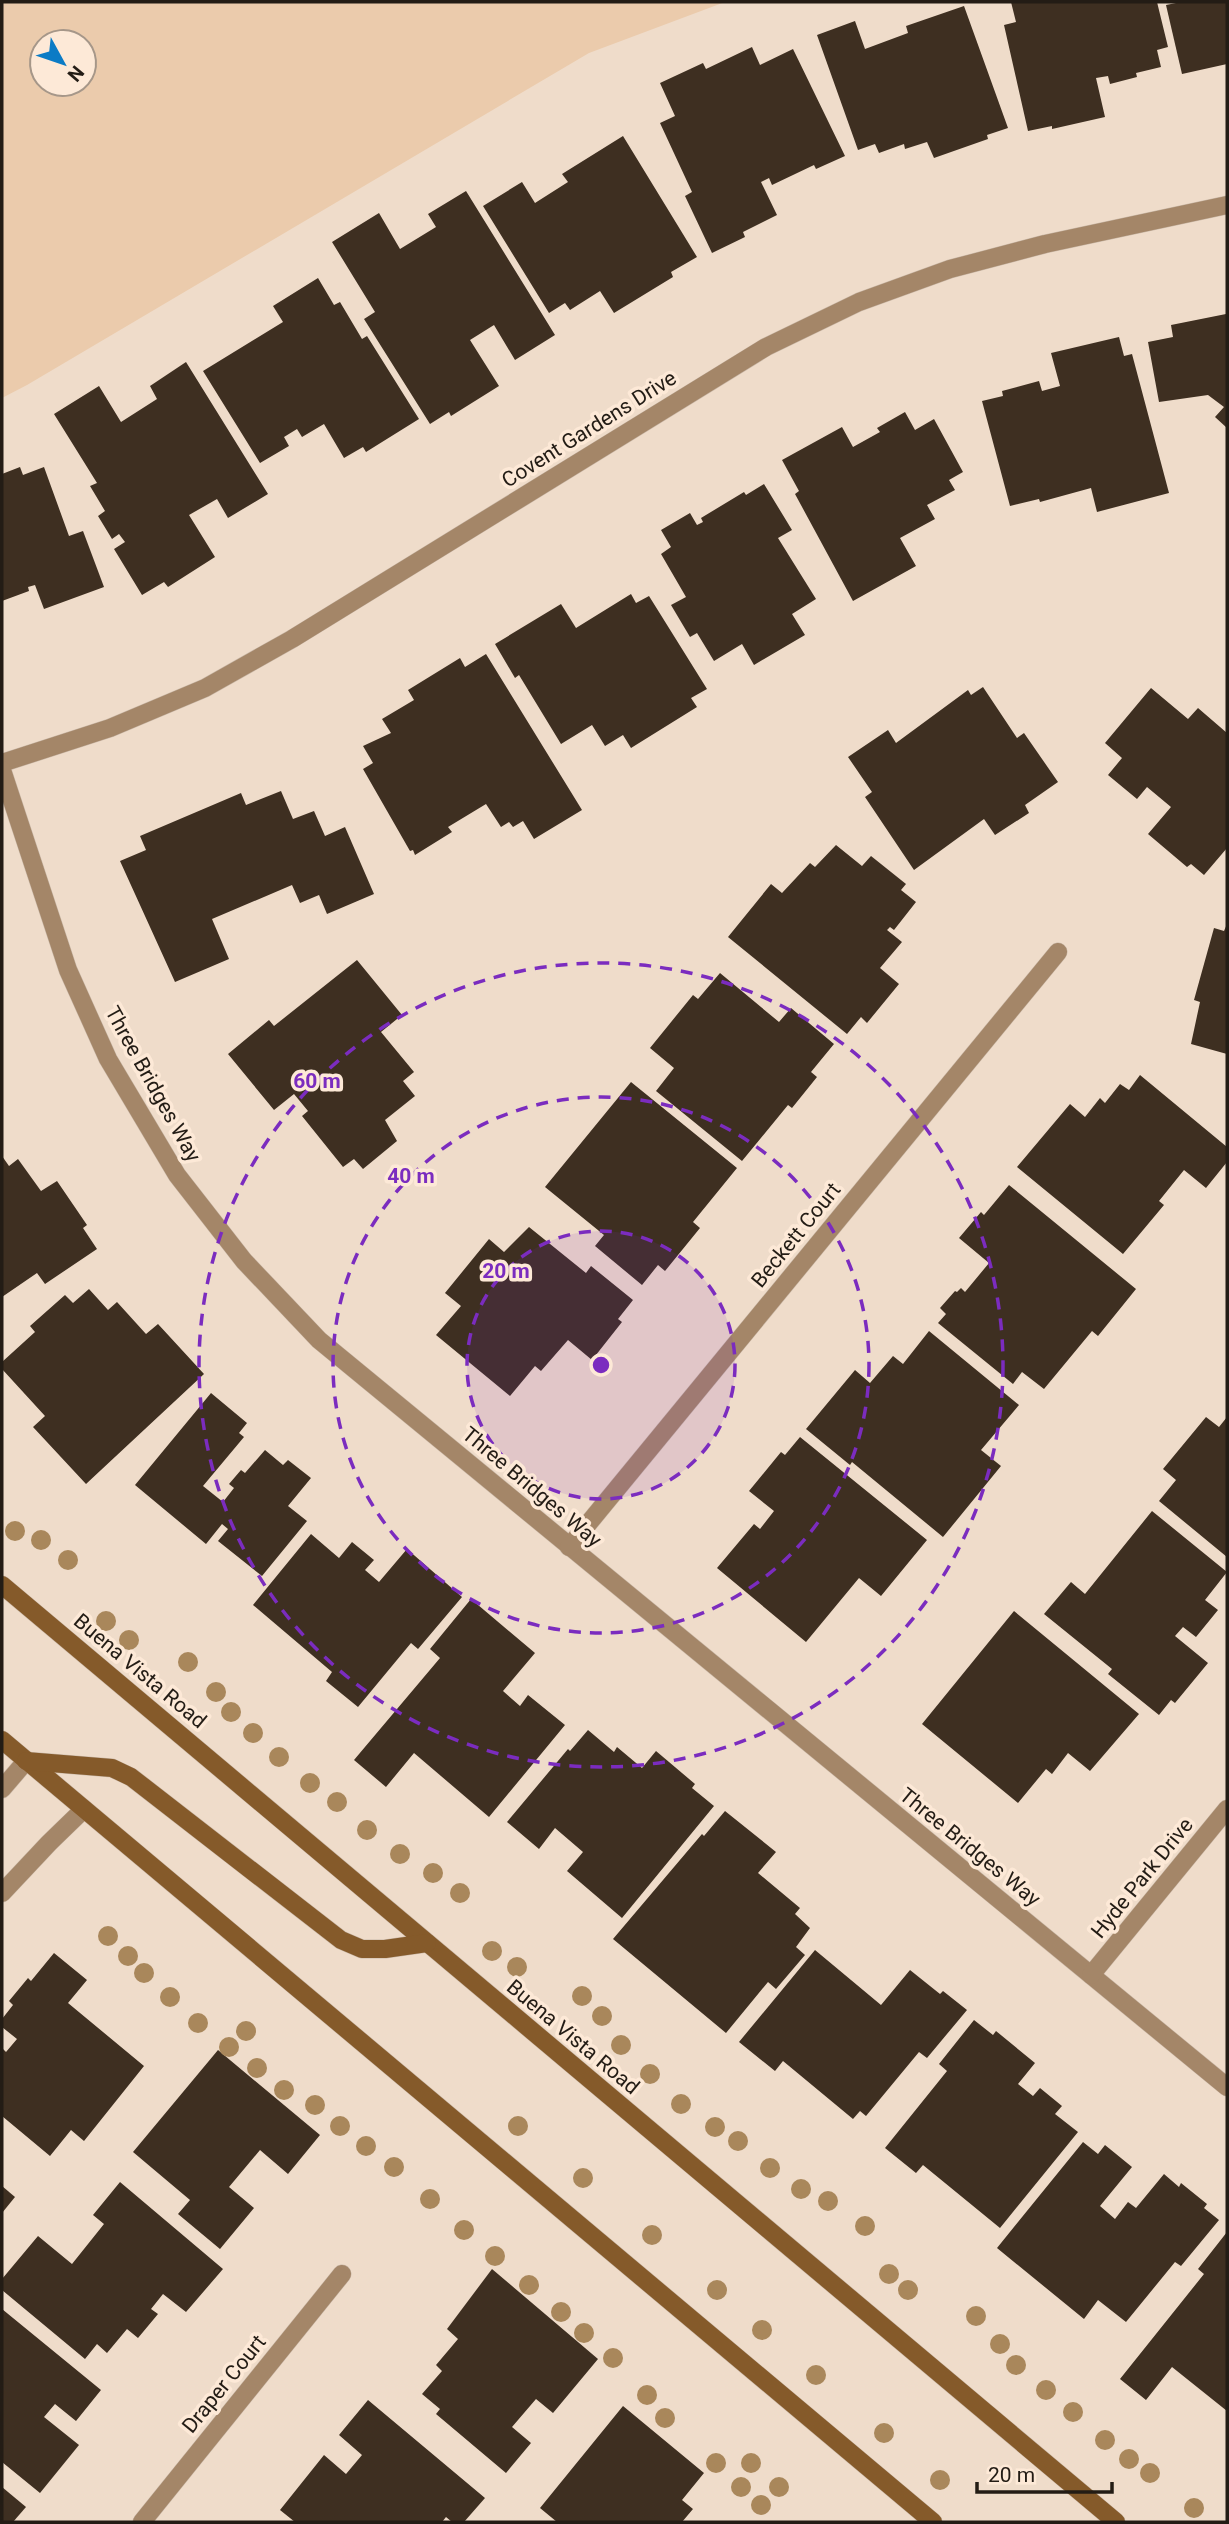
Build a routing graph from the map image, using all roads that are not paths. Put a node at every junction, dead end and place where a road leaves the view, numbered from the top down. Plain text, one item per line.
1 (1227, 205) edge
2 (2, 763) edge
3 (2, 770) edge
4 (1058, 952) dead end
5 (569, 1547) junction
6 (2, 1585) edge
7 (2, 1740) edge
8 (26, 1761) junction
9 (2, 1789) edge
10 (1227, 1809) edge
11 (84, 1810) junction
12 (2, 1893) edge
13 (427, 1943) junction
14 (1091, 1975) junction
15 (1227, 2087) edge
16 (342, 2274) dead end
17 (142, 2522) edge
18 (933, 2522) edge
19 (1116, 2522) edge

1 - 2 street, Covent Gardens Drive
3 - 5 street, Three Bridges Way
4 - 5 street, Beckett Court
5 - 14 street, Three Bridges Way
6 - 13 main road, Buena Vista Road
7 - 8 main road
8 - 9 street
8 - 11 main road
8 - 13 main road
10 - 14 street, Hyde Park Drive
11 - 12 street
11 - 18 main road
13 - 19 main road, Buena Vista Road
14 - 15 street, Three Bridges Way
16 - 17 street, Draper Court

